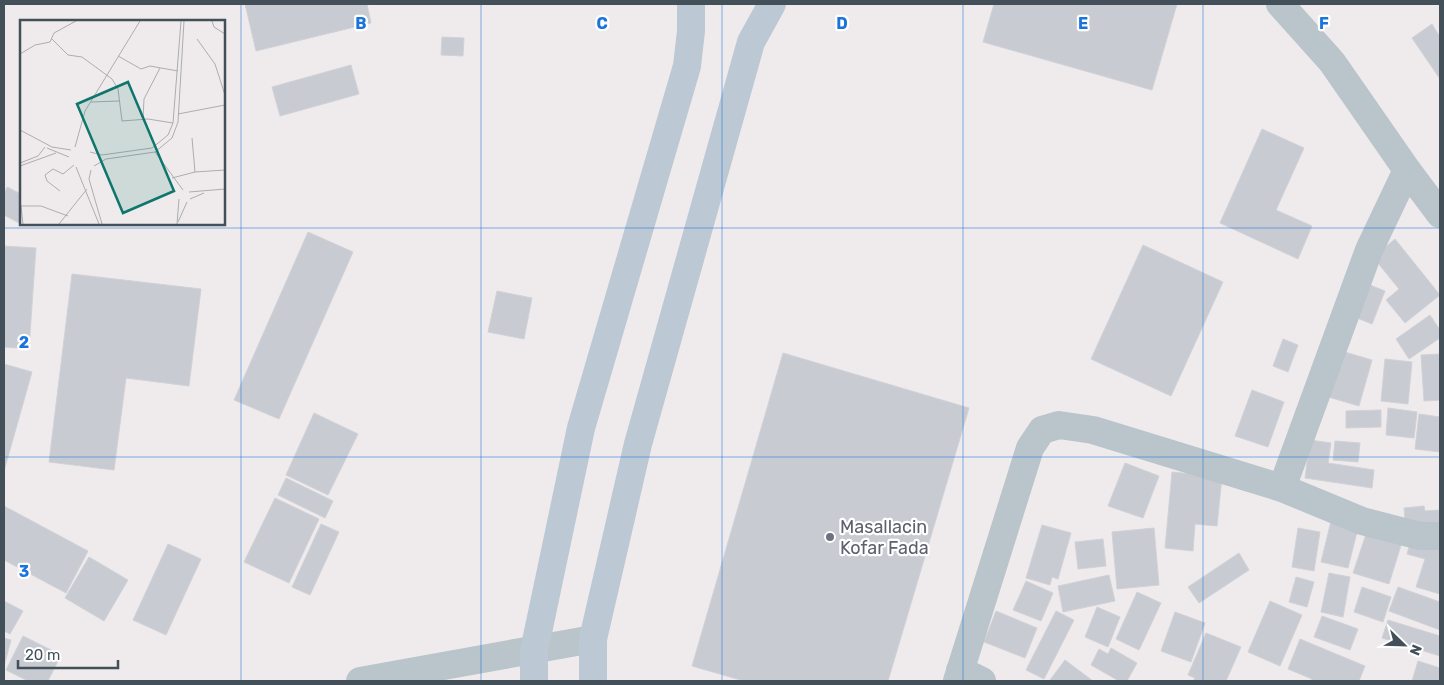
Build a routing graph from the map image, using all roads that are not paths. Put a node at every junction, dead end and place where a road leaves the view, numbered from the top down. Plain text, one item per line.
1 (691, 4) edge
2 (772, 4) edge
3 (1280, 4) edge
4 (1406, 170) junction
5 (1440, 214) edge
6 (1282, 488) junction
7 (1440, 536) edge
8 (593, 639) junction
9 (534, 651) junction
10 (966, 677) edge
11 (360, 681) edge
12 (534, 681) edge
13 (592, 681) edge

1 - 9 main road
2 - 8 main road
3 - 4 street
4 - 5 street
4 - 6 street
6 - 7 street
6 - 10 street
8 - 9 street
8 - 13 main road
9 - 11 street
9 - 12 main road

